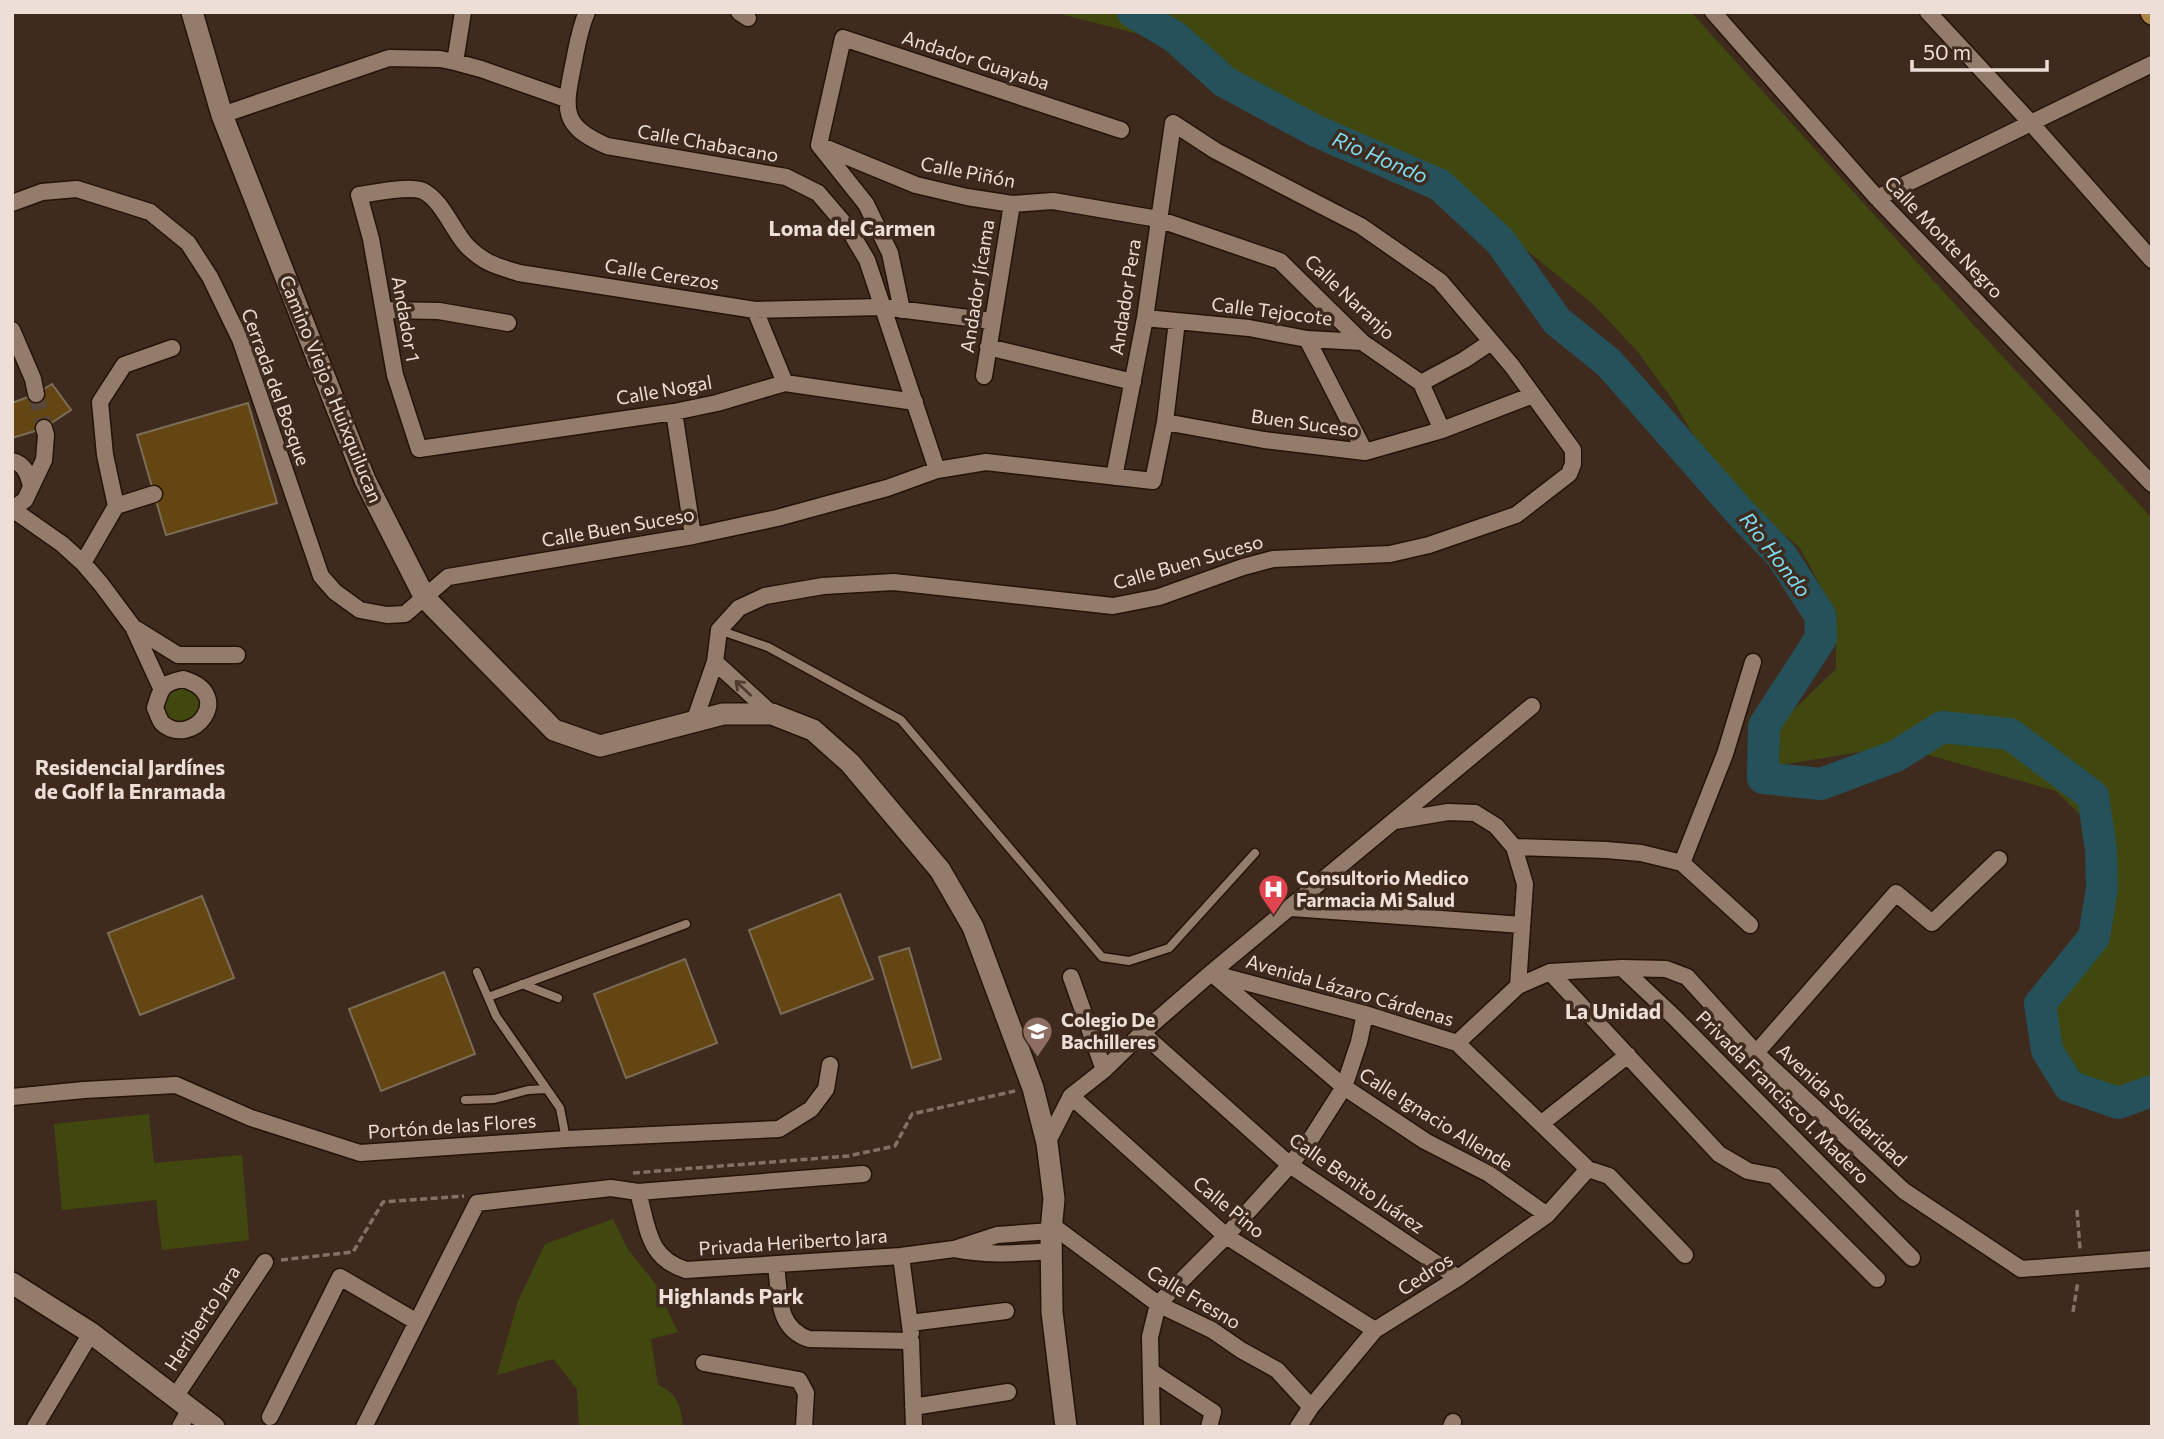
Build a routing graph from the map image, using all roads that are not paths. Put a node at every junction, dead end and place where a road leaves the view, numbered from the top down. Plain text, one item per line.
1 (192, 12) edge
2 (463, 12) edge
3 (587, 12) edge
4 (1713, 12) edge
5 (1928, 12) edge
6 (456, 62) junction
7 (2152, 64) edge
8 (566, 99) junction
9 (222, 115) junction
10 (2031, 123) junction
11 (1121, 130) dead end
12 (819, 145) junction
13 (359, 195) joint
14 (1877, 198) junction
15 (12, 203) edge
16 (1012, 204) junction
17 (1158, 219) junction
18 (2152, 261) edge
19 (882, 307) junction
20 (384, 310) junction
21 (755, 310) junction
22 (902, 310) junction
23 (1145, 318) junction
24 (992, 321) junction
25 (1177, 321) junction
26 (508, 323) dead end
27 (12, 330) edge
28 (1307, 339) junction
29 (1362, 342) junction
30 (1490, 342) junction
31 (988, 347) junction
32 (172, 348) dead end
33 (984, 376) dead end
34 (1133, 382) junction
35 (785, 383) junction
36 (1421, 383) junction
37 (36, 394) tunnel mouth
38 (1533, 395) junction
39 (915, 402) junction
40 (674, 412) junction
41 (1165, 422) junction
42 (44, 428) tunnel mouth
43 (1443, 430) junction
44 (419, 449) joint
45 (1365, 452) junction
46 (12, 461) edge
47 (937, 470) junction
48 (1114, 477) junction
49 (2152, 484) edge
50 (31, 485) junction
51 (154, 494) dead end
52 (116, 506) junction
53 (12, 509) edge
54 (693, 536) junction
55 (83, 563) junction
56 (425, 598) junction
57 (133, 626) junction
58 (719, 631) junction
59 (237, 655) dead end
60 (715, 662) junction
61 (1754, 662) dead end
62 (161, 688) dead end
63 (1532, 706) dead end
64 (772, 714) junction
65 (694, 722) junction
66 (1393, 822) junction
67 (1514, 847) junction
68 (1255, 853) dead end
69 (1999, 859) dead end
70 (1682, 863) junction
71 (1292, 908) junction
72 (687, 924) dead end
73 (1522, 925) junction
74 (1749, 925) dead end
75 (1622, 968) junction
76 (477, 972) dead end
77 (1550, 972) junction
78 (1211, 973) junction
79 (1071, 977) dead end
80 (522, 984) junction
81 (1518, 986) junction
82 (488, 997) junction
83 (558, 998) dead end
84 (1365, 1014) junction
85 (1142, 1033) junction
86 (1457, 1043) junction
87 (1756, 1054) junction
88 (1628, 1055) junction
89 (830, 1065) dead end
90 (1104, 1070) junction
91 (1344, 1087) junction
92 (546, 1089) junction
93 (1071, 1096) junction
94 (12, 1097) edge
95 (465, 1100) dead end
96 (1542, 1124) junction
97 (566, 1139) junction
98 (1047, 1143) junction
99 (1290, 1165) junction
100 (1588, 1169) junction
101 (863, 1174) dead end
102 (638, 1192) junction
103 (1547, 1215) junction
104 (1052, 1236) junction
105 (1226, 1236) junction
106 (1685, 1255) dead end
107 (901, 1256) junction
108 (1912, 1258) dead end
109 (2152, 1259) edge
110 (265, 1262) dead end
111 (776, 1265) junction
112 (1458, 1278) junction
113 (1877, 1279) dead end
114 (12, 1283) edge
115 (1158, 1304) junction
116 (1006, 1311) dead end
117 (417, 1322) junction
118 (910, 1324) junction
119 (1375, 1331) junction
120 (91, 1333) junction
121 (911, 1341) junction
122 (704, 1363) dead end
123 (1152, 1372) junction
124 (1008, 1392) dead end
125 (913, 1407) junction
126 (1311, 1407) junction
127 (181, 1411) edge
128 (270, 1417) dead end
129 (35, 1427) edge
130 (214, 1427) edge
131 (364, 1427) edge
132 (804, 1427) edge
133 (914, 1427) edge
134 (1066, 1427) edge
135 (1152, 1427) edge
136 (1209, 1427) edge
137 (1298, 1427) edge

1 - 9 main road, Camino Viejo a Huixquilucan
2 - 6 street
3 - 8 street
4 - 14 street, Calle Monte Negro
5 - 10 street
6 - 8 street
6 - 9 street
7 - 10 street
8 - 19 street, Calle Chabacano
9 - 56 main road, Camino Viejo a Huixquilucan
10 - 14 street
10 - 18 street
11 - 12 street, Andador Guayaba
12 - 16 street, Calle Piñón
12 - 22 street
13 - 20 street, Andador 1
13 - 21 street, Calle Cerezos
14 - 49 street, Calle Monte Negro
15 - 56 street, Cerrada del Bosque
16 - 17 street, Calle Piñón
16 - 24 street, Andador Jícama
17 - 23 street, Andador Pera
17 - 29 street, Calle Naranjo
17 - 30 street, Andador Pera
19 - 21 street, Calle Cerezos
19 - 22 street, Calle Cerezos
19 - 39 street, Calle Chabacano
20 - 26 street
20 - 44 street, Andador 1
21 - 35 street
22 - 24 street, Calle Cerezos
23 - 25 street, Calle Tejocote
23 - 34 street, Andador Pera
24 - 31 street, Andador Jícama
25 - 28 street, Calle Tejocote
25 - 41 street
27 - 37 street
28 - 29 street, Calle Tejocote
28 - 45 street
29 - 36 street, Calle Naranjo
30 - 36 street
30 - 38 street
31 - 33 street, Andador Jícama
31 - 34 street
32 - 52 street
34 - 48 street, Andador Pera
35 - 39 street, Calle Nogal
35 - 40 street, Calle Nogal
36 - 43 street
38 - 43 street, Buen Suceso
38 - 58 street, Calle Buen Suceso
39 - 47 street, Calle Chabacano
40 - 44 street, Calle Nogal
40 - 54 street
41 - 45 street, Buen Suceso
41 - 48 street, Calle Buen Suceso
42 - 50 street
43 - 45 street, Buen Suceso
46 - 50 street
47 - 48 street, Calle Buen Suceso
47 - 54 street, Calle Buen Suceso
50 - 53 street
51 - 52 street
52 - 55 street
53 - 55 street
54 - 56 street, Calle Buen Suceso
55 - 57 street
56 - 65 main road, Camino Viejo a Huixquilucan
57 - 59 street
57 - 62 street
58 - 60 street
58 - 68 lane
64 -> 60 street
60 - 65 street
61 - 70 street
63 - 66 street
64 - 65 main road, Camino Viejo a Huixquilucan
64 - 98 main road, Camino Viejo a Huixquilucan
66 - 67 street
66 - 71 street
67 - 70 street
67 - 73 street
69 - 87 street
70 - 74 street
71 - 73 street
71 - 78 street
72 - 80 lane
73 - 81 street
75 - 77 street, Avenida Solidaridad
75 - 87 street, Avenida Solidaridad
75 - 108 street, Privada Francisco I. Madero
76 - 82 lane
77 - 81 street, Avenida Solidaridad
77 - 88 street
78 - 84 street, Avenida Lázaro Cárdenas
78 - 85 street
78 - 91 street, Calle Ignacio Allende
79 - 90 street
80 - 82 lane
80 - 83 lane
81 - 86 street, Avenida Solidaridad
82 - 92 lane
84 - 86 street, Avenida Lázaro Cárdenas
84 - 91 street
85 - 90 street
85 - 99 street, Calle Benito Juárez
86 - 96 street, Avenida Lázaro Cárdenas
87 - 109 street, Avenida Solidaridad
88 - 96 street
88 - 113 street
89 - 97 street, Portón de las Flores
90 - 93 street
91 - 99 street
91 - 103 street, Calle Ignacio Allende
92 - 95 lane
92 - 97 lane
93 - 98 street
93 - 105 street, Calle Pino
94 - 97 street, Portón de las Flores
96 - 100 street, Avenida Lázaro Cárdenas
98 - 104 main road, Camino Viejo a Huixquilucan
99 - 105 street
99 - 112 street, Calle Benito Juárez
100 - 103 street, Cedros
100 - 106 street, Avenida Lázaro Cárdenas
101 - 102 street
102 - 111 street, Privada Heriberto Jara
102 - 117 street
103 - 112 street, Cedros
104 - 107 street, Privada Heriberto Jara
104 - 115 street, Calle Fresno
104 - 134 main road, Camino Viejo a Huixquilucan
105 - 115 street
105 - 119 street, Calle Pino
107 - 111 street, Privada Heriberto Jara
107 - 118 street
110 - 127 street, Heriberto Jara
111 - 121 street
112 - 119 street, Cedros
114 - 120 main road
115 - 123 street
115 - 126 street, Calle Fresno
116 - 118 street
117 - 128 street
117 - 131 street
118 - 121 street
119 - 126 street, Cedros
120 - 127 main road
120 - 129 street
121 - 125 street
122 - 132 street
123 - 135 street
123 - 136 street
124 - 125 street
125 - 133 street
126 - 137 street, Cedros
127 - 130 main road

